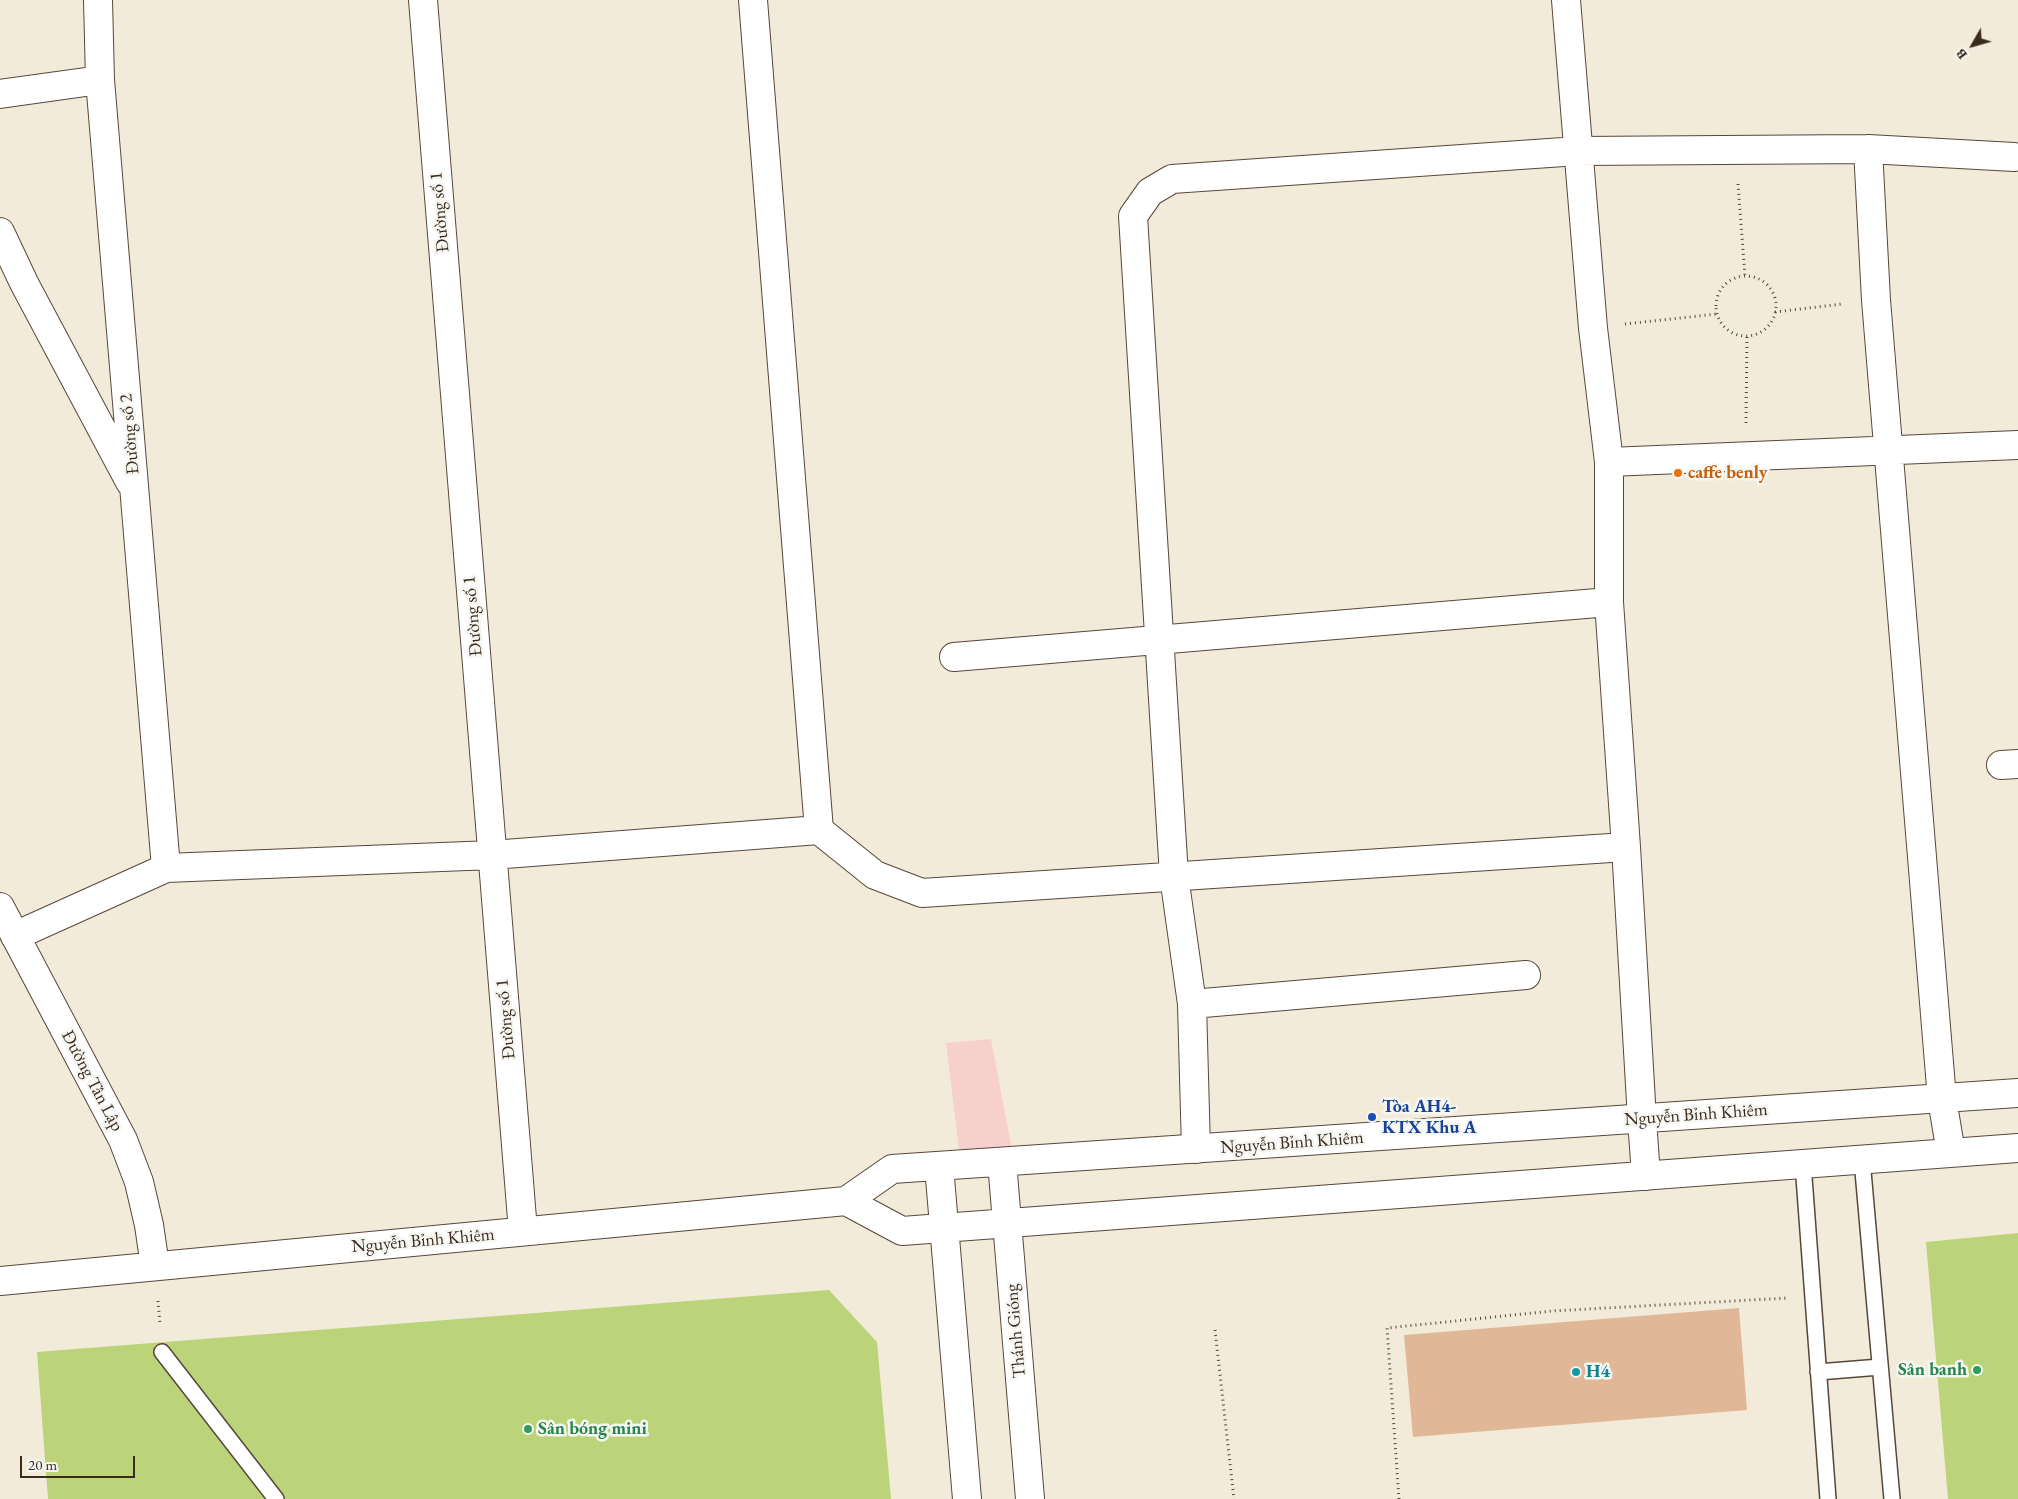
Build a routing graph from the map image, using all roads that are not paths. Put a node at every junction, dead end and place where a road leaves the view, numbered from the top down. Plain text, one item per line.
1 (98, 0) edge
2 (423, 0) edge
3 (753, 0) edge
4 (1566, 0) edge
5 (100, 80) junction
6 (0, 94) edge
7 (1868, 149) junction
8 (1578, 151) junction
9 (2014, 156) dead end
10 (0, 232) edge
11 (2018, 445) edge
12 (1890, 450) junction
13 (1609, 462) junction
14 (135, 492) junction
15 (1609, 602) junction
16 (1158, 639) junction
17 (954, 657) dead end
18 (819, 830) junction
19 (1626, 847) junction
20 (492, 855) junction
21 (166, 868) junction
22 (1174, 876) junction
23 (0, 907) edge
24 (15, 936) junction
25 (1526, 974) dead end
26 (1192, 1004) junction
27 (2018, 1093) edge
28 (1942, 1099) junction
29 (1642, 1119) junction
30 (2018, 1148) edge
31 (1196, 1150) junction
32 (1951, 1153) junction
33 (1862, 1160) junction
34 (1002, 1162) junction
35 (1803, 1164) junction
36 (939, 1166) junction
37 (1646, 1176) junction
38 (846, 1201) junction
39 (1007, 1223) junction
40 (944, 1228) junction
41 (522, 1232) junction
42 (154, 1266) junction
43 (0, 1281) edge
44 (162, 1352) road end
45 (1880, 1367) junction
46 (1818, 1372) junction
47 (276, 1499) edge
48 (967, 1499) edge
49 (1030, 1499) edge
50 (1828, 1499) edge
51 (1892, 1499) edge

1 - 5 street, Đường số 2
2 - 20 street, Đường số 1
3 - 18 street
4 - 8 street
5 - 6 street
5 - 14 street, Đường số 2
7 - 8 street
7 - 9 street
7 - 12 street
8 - 13 street
8 - 16 street
10 - 14 street
11 - 12 street
12 - 13 street
12 - 28 street
13 - 15 street
14 - 21 street, Đường số 2
15 - 16 street
15 - 19 street
16 - 17 street
16 - 22 street
18 - 20 street
18 - 22 street
19 - 22 street
19 - 29 street
20 - 21 street
20 - 41 street, Đường số 1
21 - 24 street
22 - 26 street
23 - 24 street, Đường Tân Lập
24 - 42 street, Đường Tân Lập
25 - 26 street
26 - 31 street
27 - 28 street, Nguyễn Bỉnh Khiêm
28 - 29 street, Nguyễn Bỉnh Khiêm
28 - 32 street
29 - 31 street, Nguyễn Bỉnh Khiêm
29 - 37 street
30 - 32 street
31 - 34 street, Nguyễn Bỉnh Khiêm
32 - 33 street
33 - 35 street
33 - 45 lane
34 - 36 street, Nguyễn Bỉnh Khiêm
34 - 39 street, Thánh Gióng
35 - 37 street
35 - 46 lane
36 - 38 street, Nguyễn Bỉnh Khiêm
36 - 40 street
37 - 39 street
38 - 40 street
38 - 41 street, Nguyễn Bỉnh Khiêm
39 - 40 street
39 - 49 street, Thánh Gióng
40 - 48 street
41 - 42 street, Nguyễn Bỉnh Khiêm
42 - 43 street, Nguyễn Bỉnh Khiêm
44 - 47 lane
45 - 46 lane
45 - 51 lane
46 - 50 lane

